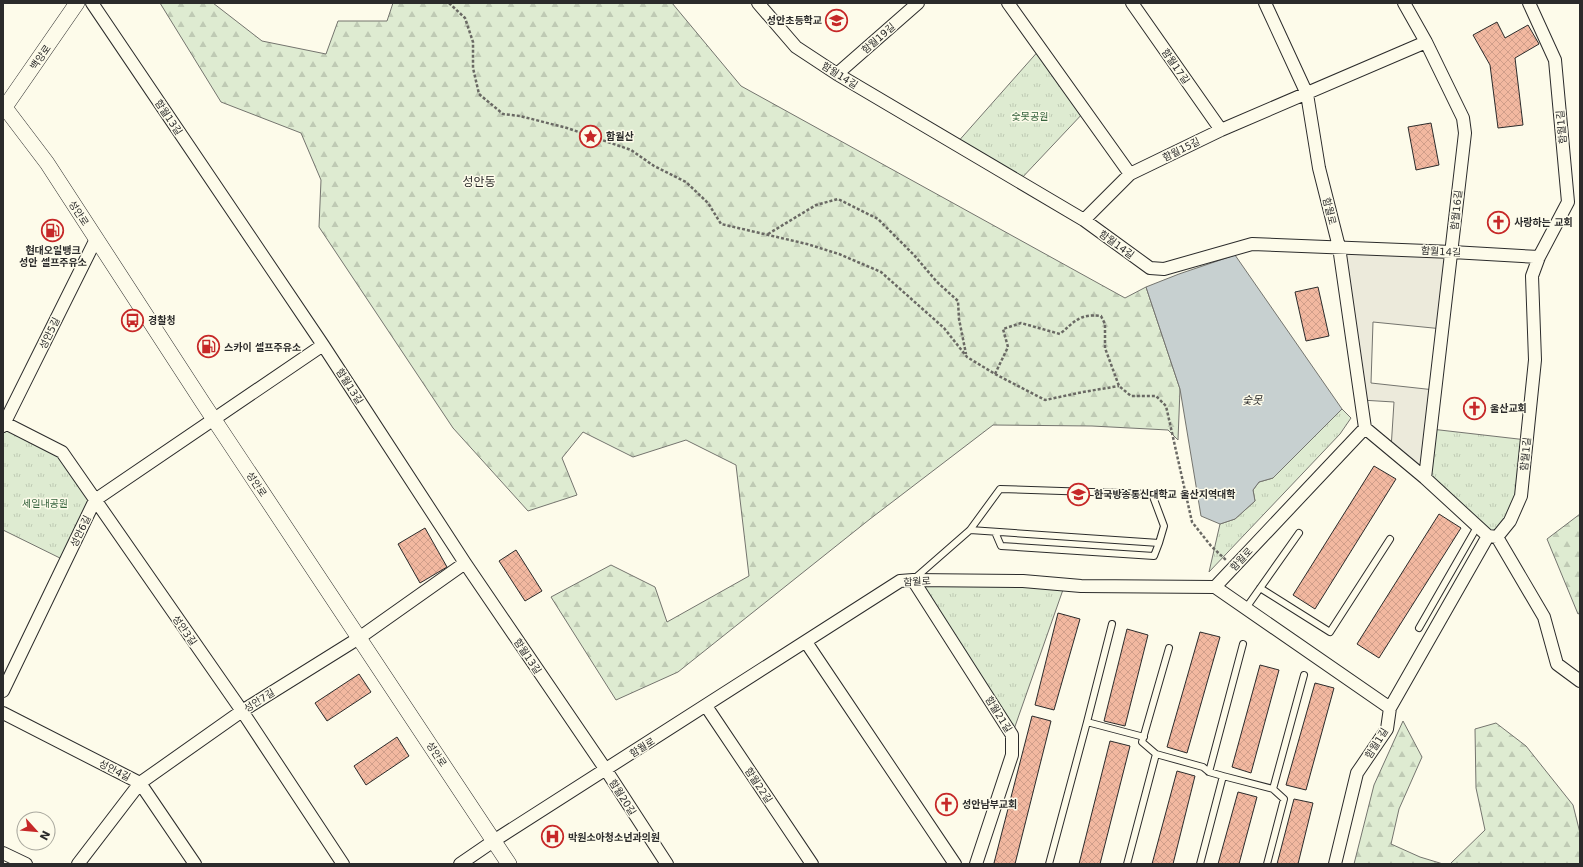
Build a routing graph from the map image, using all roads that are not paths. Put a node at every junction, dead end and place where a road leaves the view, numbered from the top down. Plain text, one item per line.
1 (77, 3) edge
2 (92, 3) edge
3 (758, 3) edge
4 (918, 3) edge
5 (1008, 3) edge
6 (1132, 3) edge
7 (1265, 3) edge
8 (1404, 3) edge
9 (1529, 3) edge
10 (1426, 42) junction
11 (837, 74) junction
12 (1307, 94) junction
13 (4, 108) edge
14 (1220, 130) junction
15 (1130, 174) junction
16 (1084, 220) junction
17 (96, 239) junction
18 (1339, 247) junction
19 (1452, 252) junction
20 (1539, 257) junction
21 (323, 345) junction
22 (214, 419) junction
23 (4, 423) edge
24 (1365, 428) junction
25 (1425, 478) junction
26 (96, 500) junction
27 (1477, 527) junction
28 (970, 530) junction
29 (995, 532) junction
30 (1299, 533) dead end
31 (1492, 537) junction
32 (1390, 538) dead end
33 (1160, 543) junction
34 (465, 563) junction
35 (913, 580) junction
36 (1215, 587) junction
37 (1260, 588) junction
38 (1246, 608) junction
39 (1112, 624) dead end
40 (1419, 628) dead end
41 (359, 638) junction
42 (806, 642) junction
43 (1243, 644) dead end
44 (1169, 648) dead end
45 (1304, 675) dead end
46 (1580, 681) edge
47 (3, 691) edge
48 (706, 706) junction
49 (1390, 708) junction
50 (242, 711) junction
51 (3, 713) edge
52 (1086, 722) junction
53 (1144, 737) junction
54 (1156, 754) junction
55 (606, 770) junction
56 (1209, 772) junction
57 (1223, 776) junction
58 (140, 783) junction
59 (1272, 789) junction
60 (494, 840) junction
61 (3, 853) edge
62 (26, 864) edge
63 (78, 864) edge
64 (196, 864) edge
65 (343, 864) edge
66 (460, 864) edge
67 (509, 864) edge
68 (667, 864) edge
69 (812, 864) edge
70 (955, 864) edge
71 (976, 864) edge
72 (1049, 864) edge
73 (1127, 864) edge
74 (1200, 864) edge
75 (1267, 864) edge
76 (1335, 864) edge

1 - 13 street, 백양로
2 - 21 street, 함월13길
3 - 11 street, 함월14길
4 - 11 street, 함월19길
5 - 15 street
6 - 14 street, 함월17길
7 - 12 street, 함월로
8 - 10 street, 함월16길
9 - 20 street, 함월1길
10 - 12 street, 함월15길
10 - 19 street, 함월16길
11 - 16 street, 함월14길
12 - 14 street, 함월15길
12 - 18 street, 함월로
13 - 17 street, 성안로
14 - 15 street, 함월15길
15 - 16 street, 함월15길
16 - 18 street, 함월14길
17 - 22 street, 성안로
17 - 23 street, 성안5길
18 - 19 street, 함월14길
18 - 24 street, 함월로
19 - 20 street, 함월14길
19 - 25 street, 함월16길
20 - 31 street, 함월1길
21 - 22 street, 성안6길
21 - 34 street, 함월13길
22 - 26 street, 성안6길
22 - 41 street, 성안로
23 - 26 street, 성안3길
24 - 25 street
24 - 36 street, 함월로
25 - 27 street
26 - 47 street, 성안6길
26 - 50 street, 성안3길
27 - 31 street
27 - 40 lane
28 - 29 lane
28 - 33 lane
28 - 35 lane
29 - 33 lane
29 - 33 lane
30 - 37 lane
31 - 46 street
31 - 49 street, 함월1길
32 - 37 lane
34 - 41 street, 성안7길
34 - 55 street, 함월13길
35 - 36 street, 함월로
35 - 42 street, 함월로
35 - 71 street, 함월21길
36 - 38 street
37 - 38 lane
38 - 49 street
39 - 52 lane
41 - 50 street, 성안7길
41 - 60 street, 성안로
42 - 48 street, 함월로
42 - 70 street
43 - 56 lane
44 - 53 lane
45 - 59 lane
48 - 55 street, 함월로
48 - 69 street, 함월22길
49 - 76 street, 함월1길
50 - 58 street, 성안7길
50 - 65 street, 성안3길
51 - 58 street, 성안4길
52 - 53 lane
52 - 72 lane
53 - 54 lane
54 - 56 lane
54 - 73 lane
55 - 60 street, 함월로
55 - 68 street, 함월20길
56 - 57 lane
57 - 59 lane
57 - 74 lane
58 - 63 street, 성안7길
58 - 64 street, 성안4길
59 - 75 lane
60 - 66 street, 함월로
60 - 67 street, 성안로
61 - 62 street

